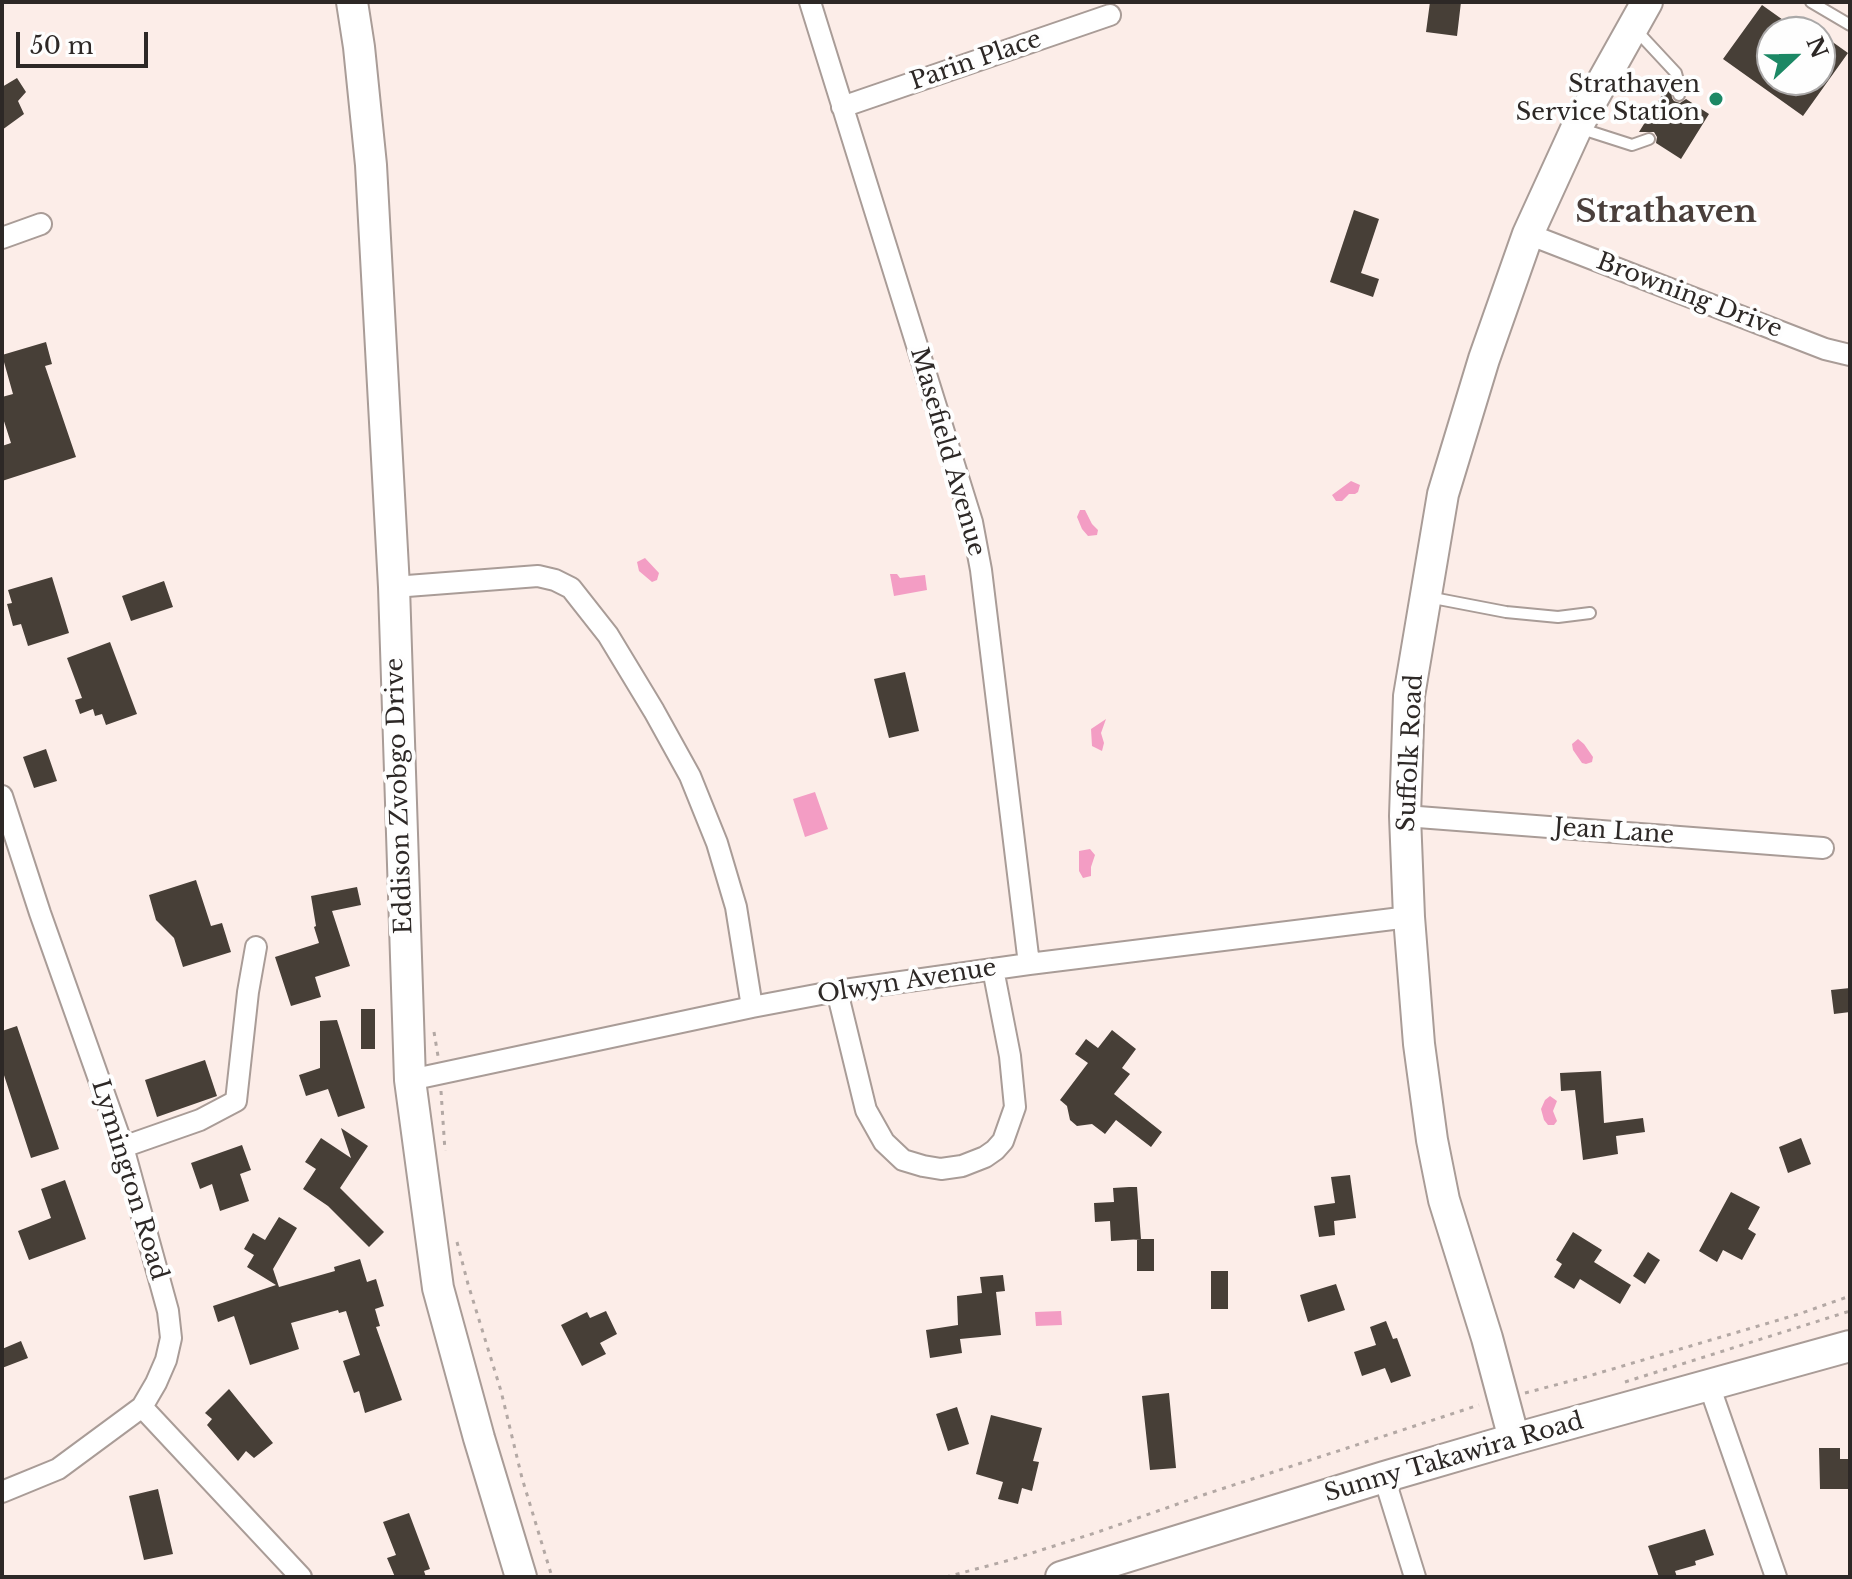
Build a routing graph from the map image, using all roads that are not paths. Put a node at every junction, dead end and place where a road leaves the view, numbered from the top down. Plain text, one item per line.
1 (352, 2) edge
2 (810, 2) edge
3 (1813, 2) edge
4 (1640, 14) edge
5 (1110, 15) dead end
6 (1850, 25) edge
7 (1679, 95) dead end
8 (842, 107) junction
9 (1577, 127) junction
10 (1649, 139) dead end
11 (41, 224) dead end
12 (1528, 234) junction
13 (2, 238) edge
14 (1850, 355) edge
15 (394, 587) junction
16 (1426, 597) junction
17 (1590, 613) dead end
18 (2, 796) edge
19 (1405, 816) junction
20 (1823, 848) dead end
21 (1409, 917) junction
22 (256, 947) dead end
23 (1029, 964) junction
24 (993, 969) junction
25 (837, 991) junction
26 (752, 1007) junction
27 (410, 1080) junction
28 (123, 1147) junction
29 (1850, 1346) edge
30 (1709, 1385) junction
31 (142, 1407) junction
32 (1514, 1439) junction
33 (1384, 1477) junction
34 (2, 1492) edge
35 (301, 1577) edge
36 (521, 1577) edge
37 (1062, 1577) edge
38 (1415, 1577) edge
39 (1776, 1577) edge

1 - 15 street, Eddison Zvobgo Drive
2 - 8 street, Masefield Avenue
3 - 6 lane
4 - 7 lane
4 - 9 street, Suffolk Road
5 - 8 street, Parin Place
8 - 23 street, Masefield Avenue
9 - 10 lane
9 - 12 street, Suffolk Road
11 - 13 street
12 - 14 street, Browning Drive
12 - 16 street, Suffolk Road
15 - 26 street
15 - 27 street, Eddison Zvobgo Drive
16 - 17 lane
16 - 19 street, Suffolk Road
18 - 28 street, Lymington Road
19 - 20 street, Jean Lane
19 - 21 street, Suffolk Road
21 - 23 street, Olwyn Avenue
21 - 32 street, Suffolk Road
22 - 28 street
23 - 24 street, Olwyn Avenue
24 - 25 street, Olwyn Avenue
24 - 25 street
25 - 26 street, Olwyn Avenue
26 - 27 street, Olwyn Avenue
27 - 36 street, Eddison Zvobgo Drive
28 - 31 street, Lymington Road
29 - 30 street, Sunny Takawira Road
30 - 32 street, Sunny Takawira Road
30 - 39 street
31 - 34 street, Lymington Road
31 - 35 street
32 - 33 street, Sunny Takawira Road
33 - 37 street, Sunny Takawira Road
33 - 38 street

